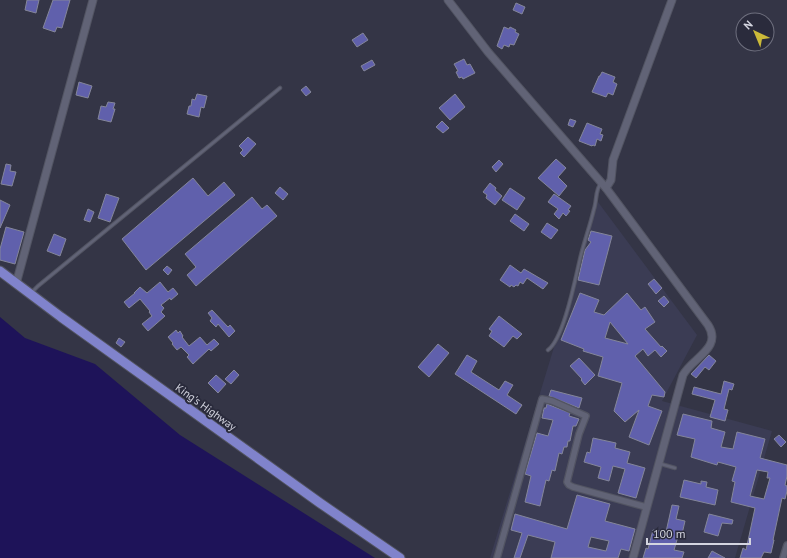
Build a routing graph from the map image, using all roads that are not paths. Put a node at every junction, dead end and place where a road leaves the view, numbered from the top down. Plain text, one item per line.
1 (92, 0) edge
2 (448, 0) edge
3 (672, 0) edge
4 (280, 88) dead end
5 (604, 185) junction
6 (0, 271) edge
7 (16, 284) junction
8 (30, 295) junction
9 (548, 350) dead end
10 (658, 464) junction
11 (675, 468) dead end
12 (646, 507) junction
13 (787, 545) edge
14 (400, 558) edge
15 (497, 558) edge
16 (633, 558) edge
17 (784, 558) edge

1 - 7 street
2 - 5 street
3 - 5 street
4 - 8 lane
5 - 9 lane
5 - 10 street
6 - 7 highway, King's Highway
7 - 8 highway, King's Highway
8 - 14 highway, King's Highway
10 - 11 lane
10 - 12 street
12 - 15 street
12 - 16 street
13 - 17 street

